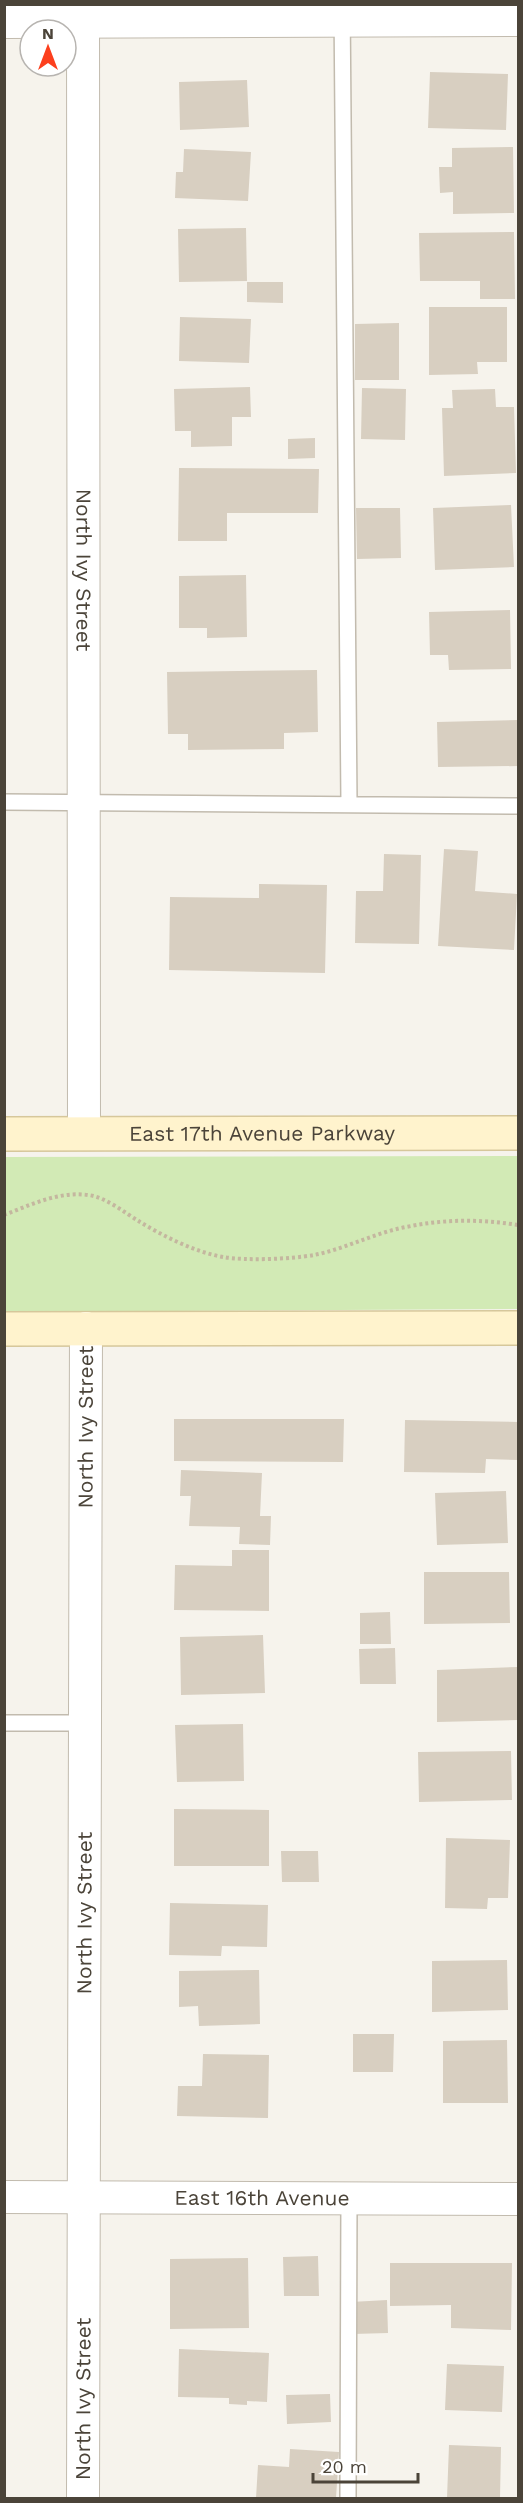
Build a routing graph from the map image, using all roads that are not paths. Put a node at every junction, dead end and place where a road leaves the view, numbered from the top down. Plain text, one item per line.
1 (83, 13) edge
2 (342, 13) edge
3 (519, 20) edge
4 (4, 22) edge
5 (4, 802) edge
6 (84, 802) junction
7 (349, 803) junction
8 (519, 806) edge
9 (519, 1133) edge
10 (4, 1134) edge
11 (84, 1134) junction
12 (86, 1328) junction
13 (519, 1328) edge
14 (4, 1329) edge
15 (4, 1722) edge
16 (85, 1723) junction
17 (4, 2197) edge
18 (84, 2197) junction
19 (349, 2198) junction
20 (519, 2199) edge
21 (83, 2499) edge
22 (348, 2499) edge

1 - 2 street
1 - 4 street
1 - 6 street, North Ivy Street
2 - 3 street
2 - 7 lane
5 - 6 lane
6 - 7 lane
6 - 11 street, North Ivy Street
7 - 8 lane
9 - 11 main road, East 17th Avenue Parkway
10 - 11 main road, East 17th Avenue Parkway
12 - 13 main road
12 - 14 main road
12 - 16 street, North Ivy Street
15 - 16 lane
16 - 18 street, North Ivy Street
17 - 18 street, East 16th Avenue
18 - 19 street, East 16th Avenue
18 - 21 street, North Ivy Street
19 - 20 street, East 16th Avenue
19 - 22 lane

